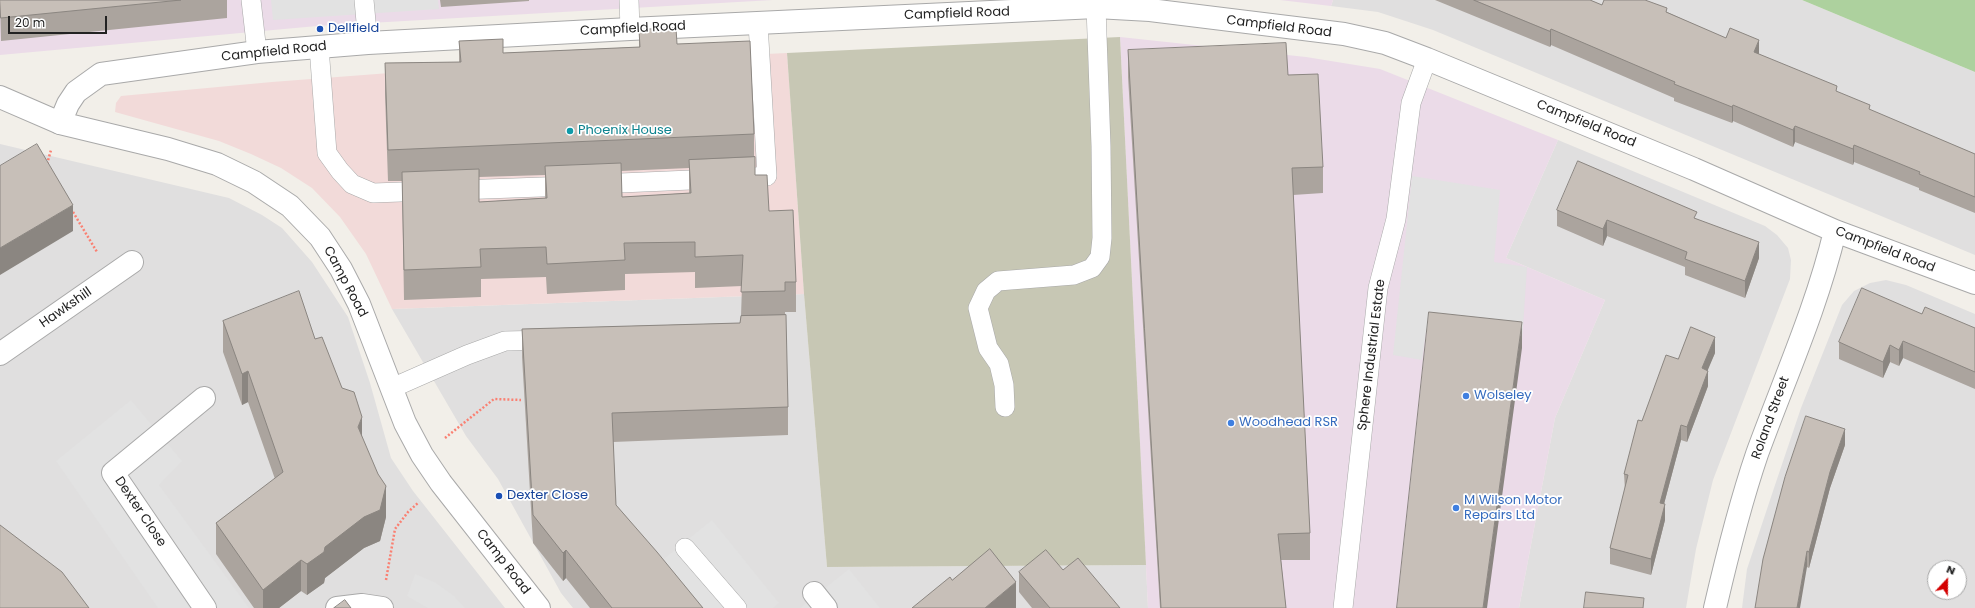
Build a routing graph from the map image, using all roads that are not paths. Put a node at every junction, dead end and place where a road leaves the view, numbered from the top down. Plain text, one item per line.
1 (251, 0) edge
2 (364, 0) edge
3 (629, 0) edge
4 (1067, 5) edge
5 (1096, 8) junction
6 (758, 23) junction
7 (630, 29) junction
8 (368, 43) junction
9 (319, 47) junction
10 (257, 52) junction
11 (1427, 59) junction
12 (0, 97) edge
13 (60, 123) junction
14 (1835, 231) junction
15 (132, 262) dead end
16 (1975, 283) edge
17 (567, 339) edge
18 (0, 354) edge
19 (392, 388) junction
20 (204, 398) dead end
21 (1005, 407) dead end
22 (685, 548) dead end
23 (205, 608) edge
24 (337, 608) edge
25 (381, 608) edge
26 (539, 608) edge
27 (737, 608) edge
28 (1343, 608) edge
29 (1715, 608) edge

1 - 10 lane
2 - 8 lane
3 - 7 lane
4 - 5 street, Campfield Road
4 - 6 street, Campfield Road
5 - 11 street, Campfield Road
5 - 21 lane
6 - 7 street, Campfield Road
6 - 9 lane
7 - 8 street, Campfield Road
8 - 9 street, Campfield Road
9 - 10 street, Campfield Road
10 - 13 street, Campfield Road
11 - 14 street, Campfield Road
11 - 28 lane, Sphere Industrial Estate
12 - 13 street, Camp Road
13 - 19 street, Camp Road
14 - 16 street, Campfield Road
14 - 29 street, Roland Street
15 - 18 street, Hawkshill
17 - 19 lane
19 - 26 street, Camp Road
20 - 23 street, Dexter Close
22 - 27 lane
24 - 25 street

